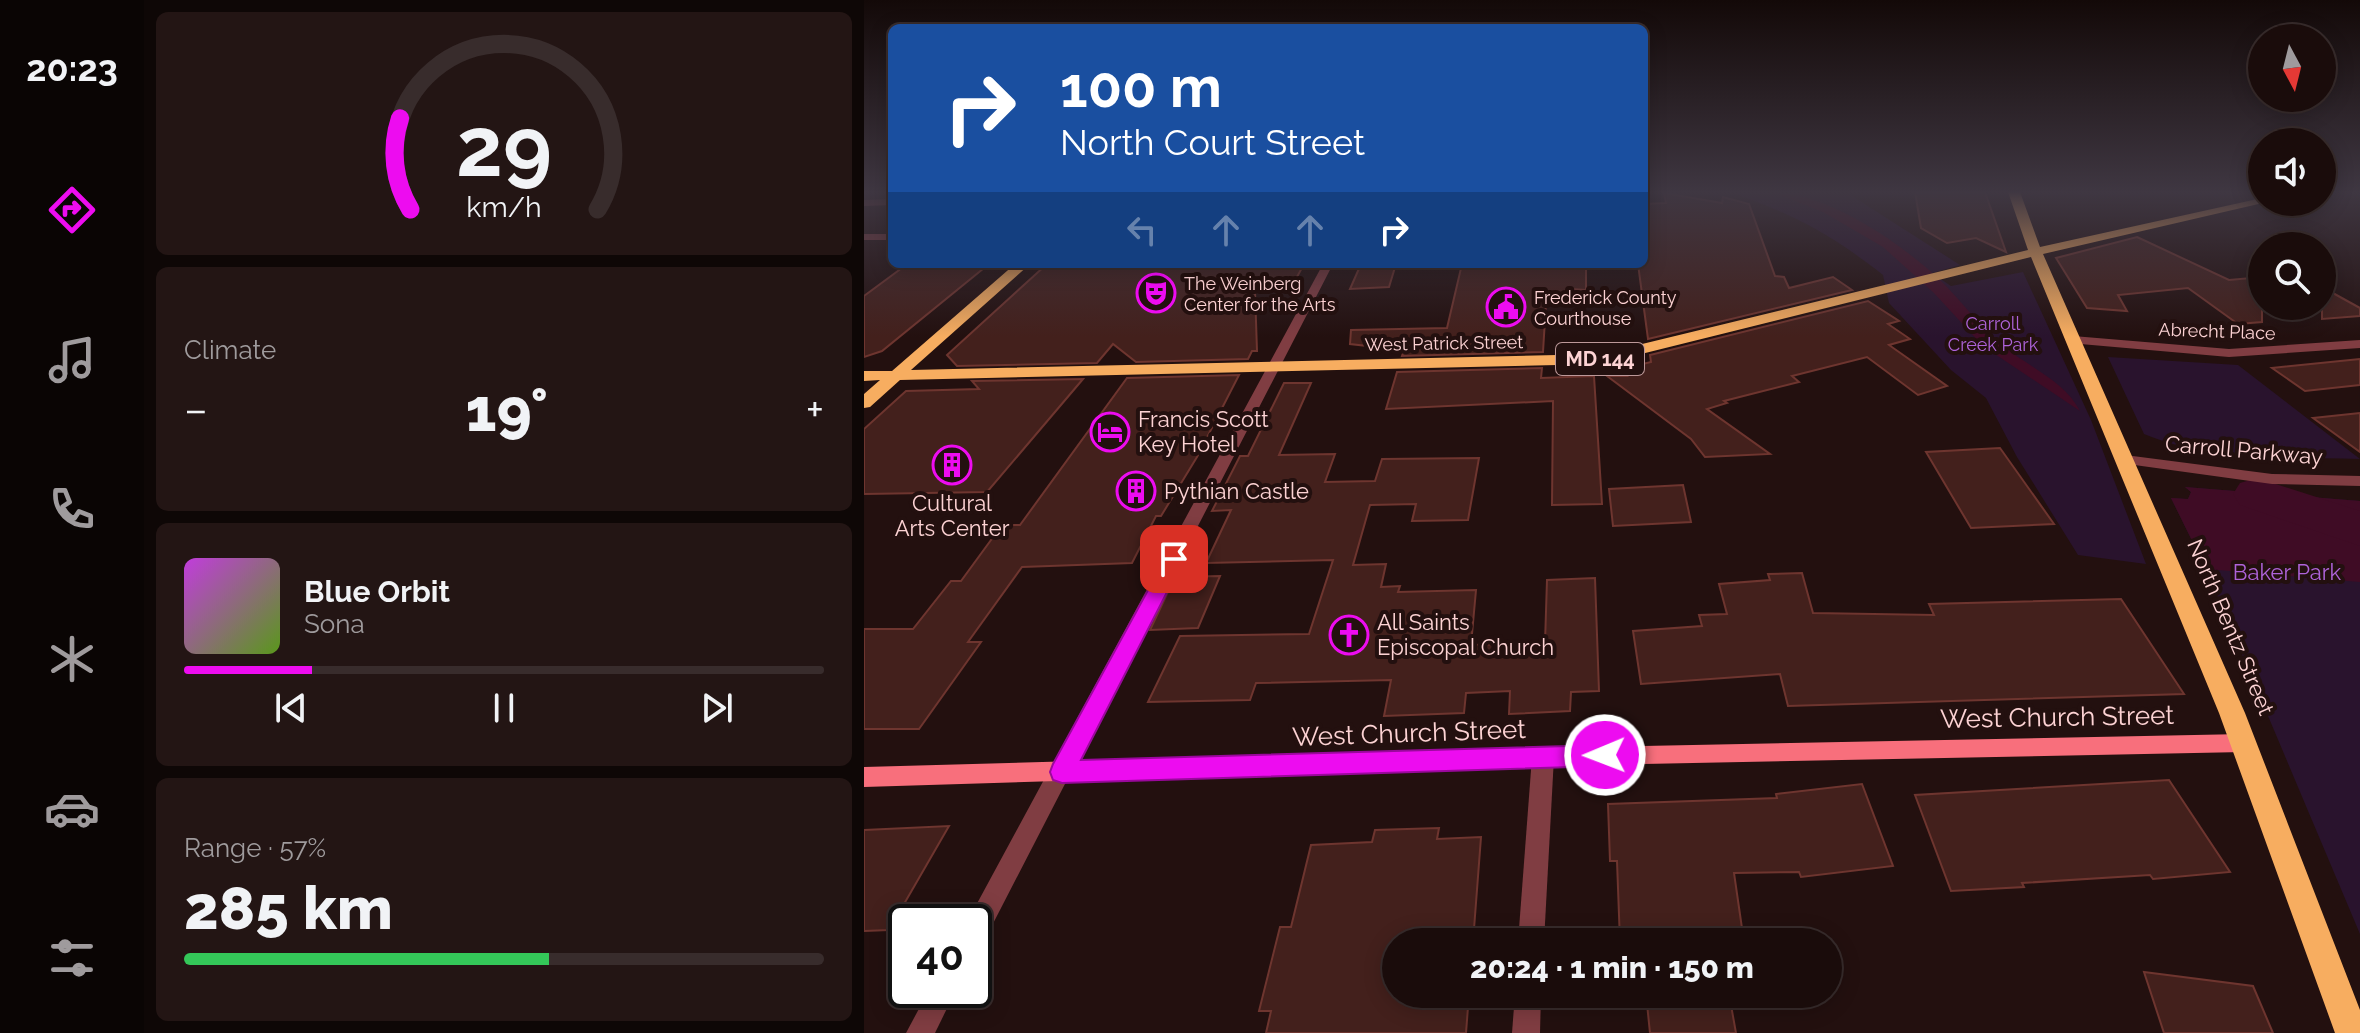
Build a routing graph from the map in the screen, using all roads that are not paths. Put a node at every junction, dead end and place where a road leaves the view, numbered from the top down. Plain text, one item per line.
1 (2031, 240) edge
2 (2091, 240) edge
3 (2035, 253) junction
4 (1018, 268) edge
5 (1326, 268) edge
6 (2073, 340) junction
7 (2360, 344) edge
8 (1275, 366) junction
9 (864, 376) edge
10 (896, 376) junction
11 (864, 403) edge
12 (2125, 460) junction
13 (2360, 481) edge
14 (2244, 743) junction
15 (1543, 757) junction
16 (1062, 772) junction
17 (864, 777) edge
18 (990, 904) edge
19 (1532, 928) edge
20 (933, 1008) edge
21 (1527, 1008) edge
22 (920, 1033) edge
23 (1526, 1033) edge
24 (2352, 1033) edge

1 - 3 main road, North Bentz Street
2 - 3 main road, West Patrick Street / MD 144
3 - 6 main road, North Bentz Street
3 - 8 main road, West Patrick Street / MD 144
4 - 10 main road
5 - 8 street
6 - 7 street, Abrecht Place
6 - 12 main road, North Bentz Street
8 - 10 main road, West Patrick Street / MD 144
8 - 16 street
9 - 10 main road, MD 144
10 - 11 main road
12 - 13 street, Carroll Parkway
12 - 14 main road, North Bentz Street
14 - 15 street, West Church Street
14 - 24 main road, North Bentz Street
15 - 16 street, West Church Street
15 - 19 street
16 - 17 street, West Church Street
16 - 18 street
20 - 22 street
21 - 23 street

